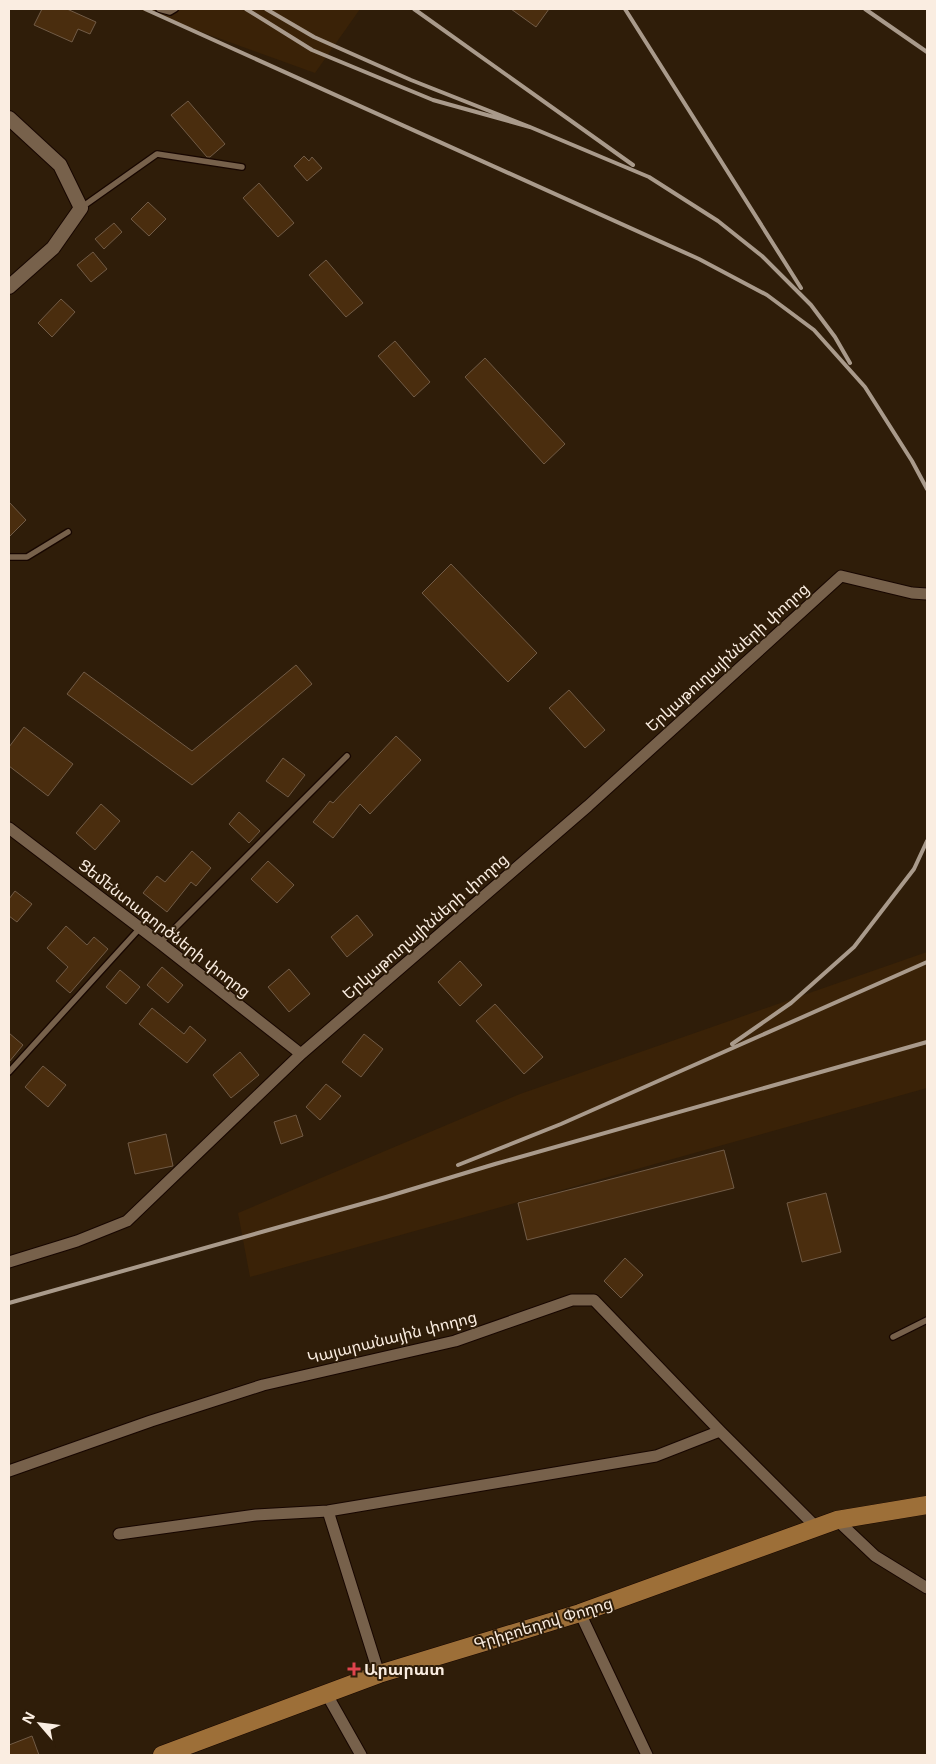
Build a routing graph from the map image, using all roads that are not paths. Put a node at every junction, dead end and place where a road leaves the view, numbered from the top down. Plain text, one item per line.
1 (159, 9) edge
2 (175, 9) edge
3 (9, 118) edge
4 (242, 167) dead end
5 (81, 208) junction
6 (9, 287) edge
7 (68, 532) dead end
8 (9, 557) edge
9 (927, 594) edge
10 (347, 756) dead end
11 (9, 828) edge
12 (140, 928) junction
13 (160, 943) junction
14 (301, 1054) junction
15 (9, 1072) edge
16 (9, 1262) edge
17 (927, 1320) edge
18 (893, 1337) dead end
19 (720, 1431) junction
20 (9, 1470) edge
21 (927, 1505) edge
22 (328, 1511) junction
23 (837, 1520) junction
24 (816, 1527) junction
25 (119, 1534) dead end
26 (927, 1588) edge
27 (580, 1613) junction
28 (379, 1674) junction
29 (326, 1693) junction
30 (162, 1755) edge
31 (360, 1755) edge
32 (646, 1755) edge

1 - 2 lane
3 - 5 street
4 - 5 lane
5 - 6 street
7 - 8 lane
9 - 14 street, Երկաթուղայինների փողոց
10 - 13 lane
11 - 12 street, Ցեմենտագործների փողոց
12 - 13 street, Ցեմենտագործների փողոց
12 - 15 lane
13 - 14 street, Ցեմենտագործների փողոց
14 - 16 street, Երկաթուղայինների փողոց
17 - 18 lane
19 - 20 street, Կայարանային փողոց
19 - 22 street
19 - 24 street, Կայարանային փողոց
21 - 23 main road, Գրիբոեդով Փողոց
22 - 25 street
22 - 28 street
23 - 24 main road, Գրիբոեդով Փողոց
23 - 26 street
24 - 27 main road, Գրիբոեդով Փողոց
27 - 28 main road, Գրիբոեդով Փողոց
27 - 32 street
28 - 29 main road, Գրիբոեդով Փողոց
29 - 30 main road, Գրիբոեդով Փողոց
29 - 31 street

